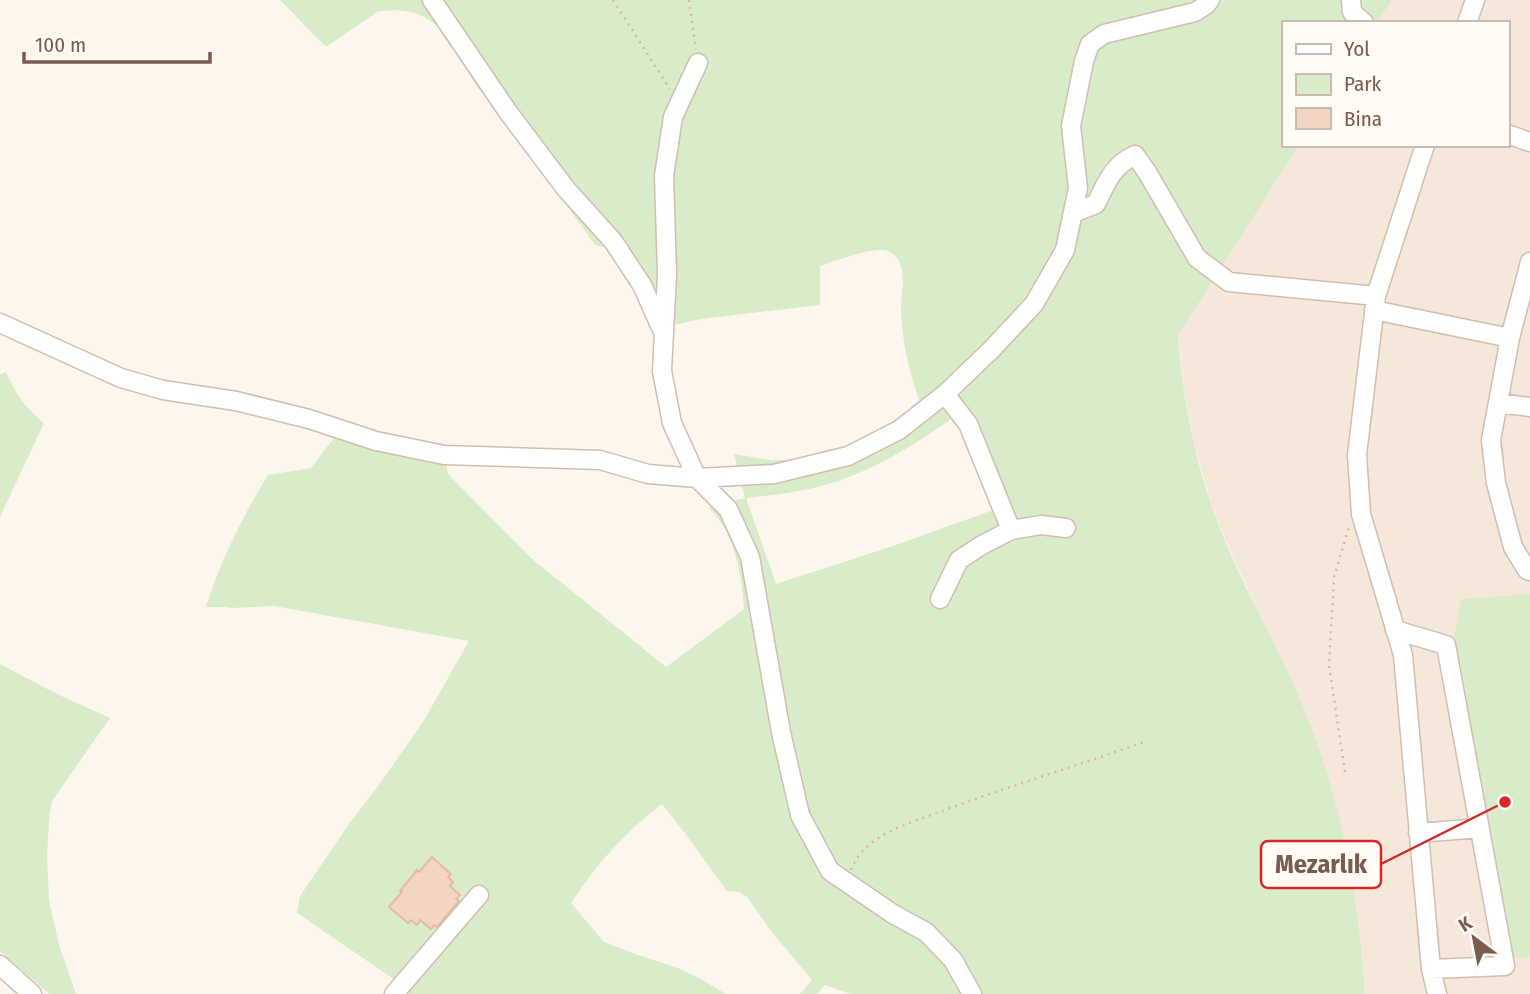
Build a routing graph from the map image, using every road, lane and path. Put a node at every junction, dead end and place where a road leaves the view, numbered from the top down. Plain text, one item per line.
1 (432, 0) edge
2 (612, 0) edge
3 (689, 0) edge
4 (1210, 0) edge
5 (1351, 0) edge
6 (1475, 0) edge
7 (1362, 21) edge
8 (1468, 21) edge
9 (698, 63) joint
10 (680, 103) junction
11 (1509, 135) edge
12 (1530, 142) edge
13 (1424, 147) edge
14 (1073, 213) junction
15 (1530, 262) edge
16 (1375, 303) junction
17 (0, 323) edge
18 (664, 333) junction
19 (1510, 338) junction
20 (945, 394) junction
21 (1498, 403) junction
22 (1530, 407) edge
23 (697, 478) junction
24 (1352, 517) dead end
25 (1066, 528) dead end
26 (1012, 530) junction
27 (1530, 571) edge
28 (940, 599) dead end
29 (1395, 630) junction
30 (1144, 742) dead end
31 (1345, 772) dead end
32 (1480, 828) junction
33 (1418, 833) junction
34 (849, 884) junction
35 (479, 895) dead end
36 (0, 965) edge
37 (1431, 969) junction
38 (32, 994) edge
39 (394, 994) edge
40 (972, 994) edge
41 (1437, 994) edge

1 - 18 street
2 - 10 path
3 - 9 path
4 - 14 street
5 - 7 street
6 - 8 street
9 - 10 street
10 - 18 street
11 - 12 street
13 - 16 street
14 - 16 street
14 - 20 street
15 - 19 street
16 - 19 street
16 - 29 street
17 - 23 street
18 - 23 street
19 - 21 street
20 - 23 street
20 - 26 street
21 - 22 street
21 - 27 street
23 - 34 street
24 - 31 path
25 - 26 street
26 - 28 street
29 - 32 street
29 - 33 street
30 - 34 path
32 - 33 street
32 - 37 street
33 - 37 street
34 - 40 street
35 - 39 street
36 - 38 street
37 - 41 street

